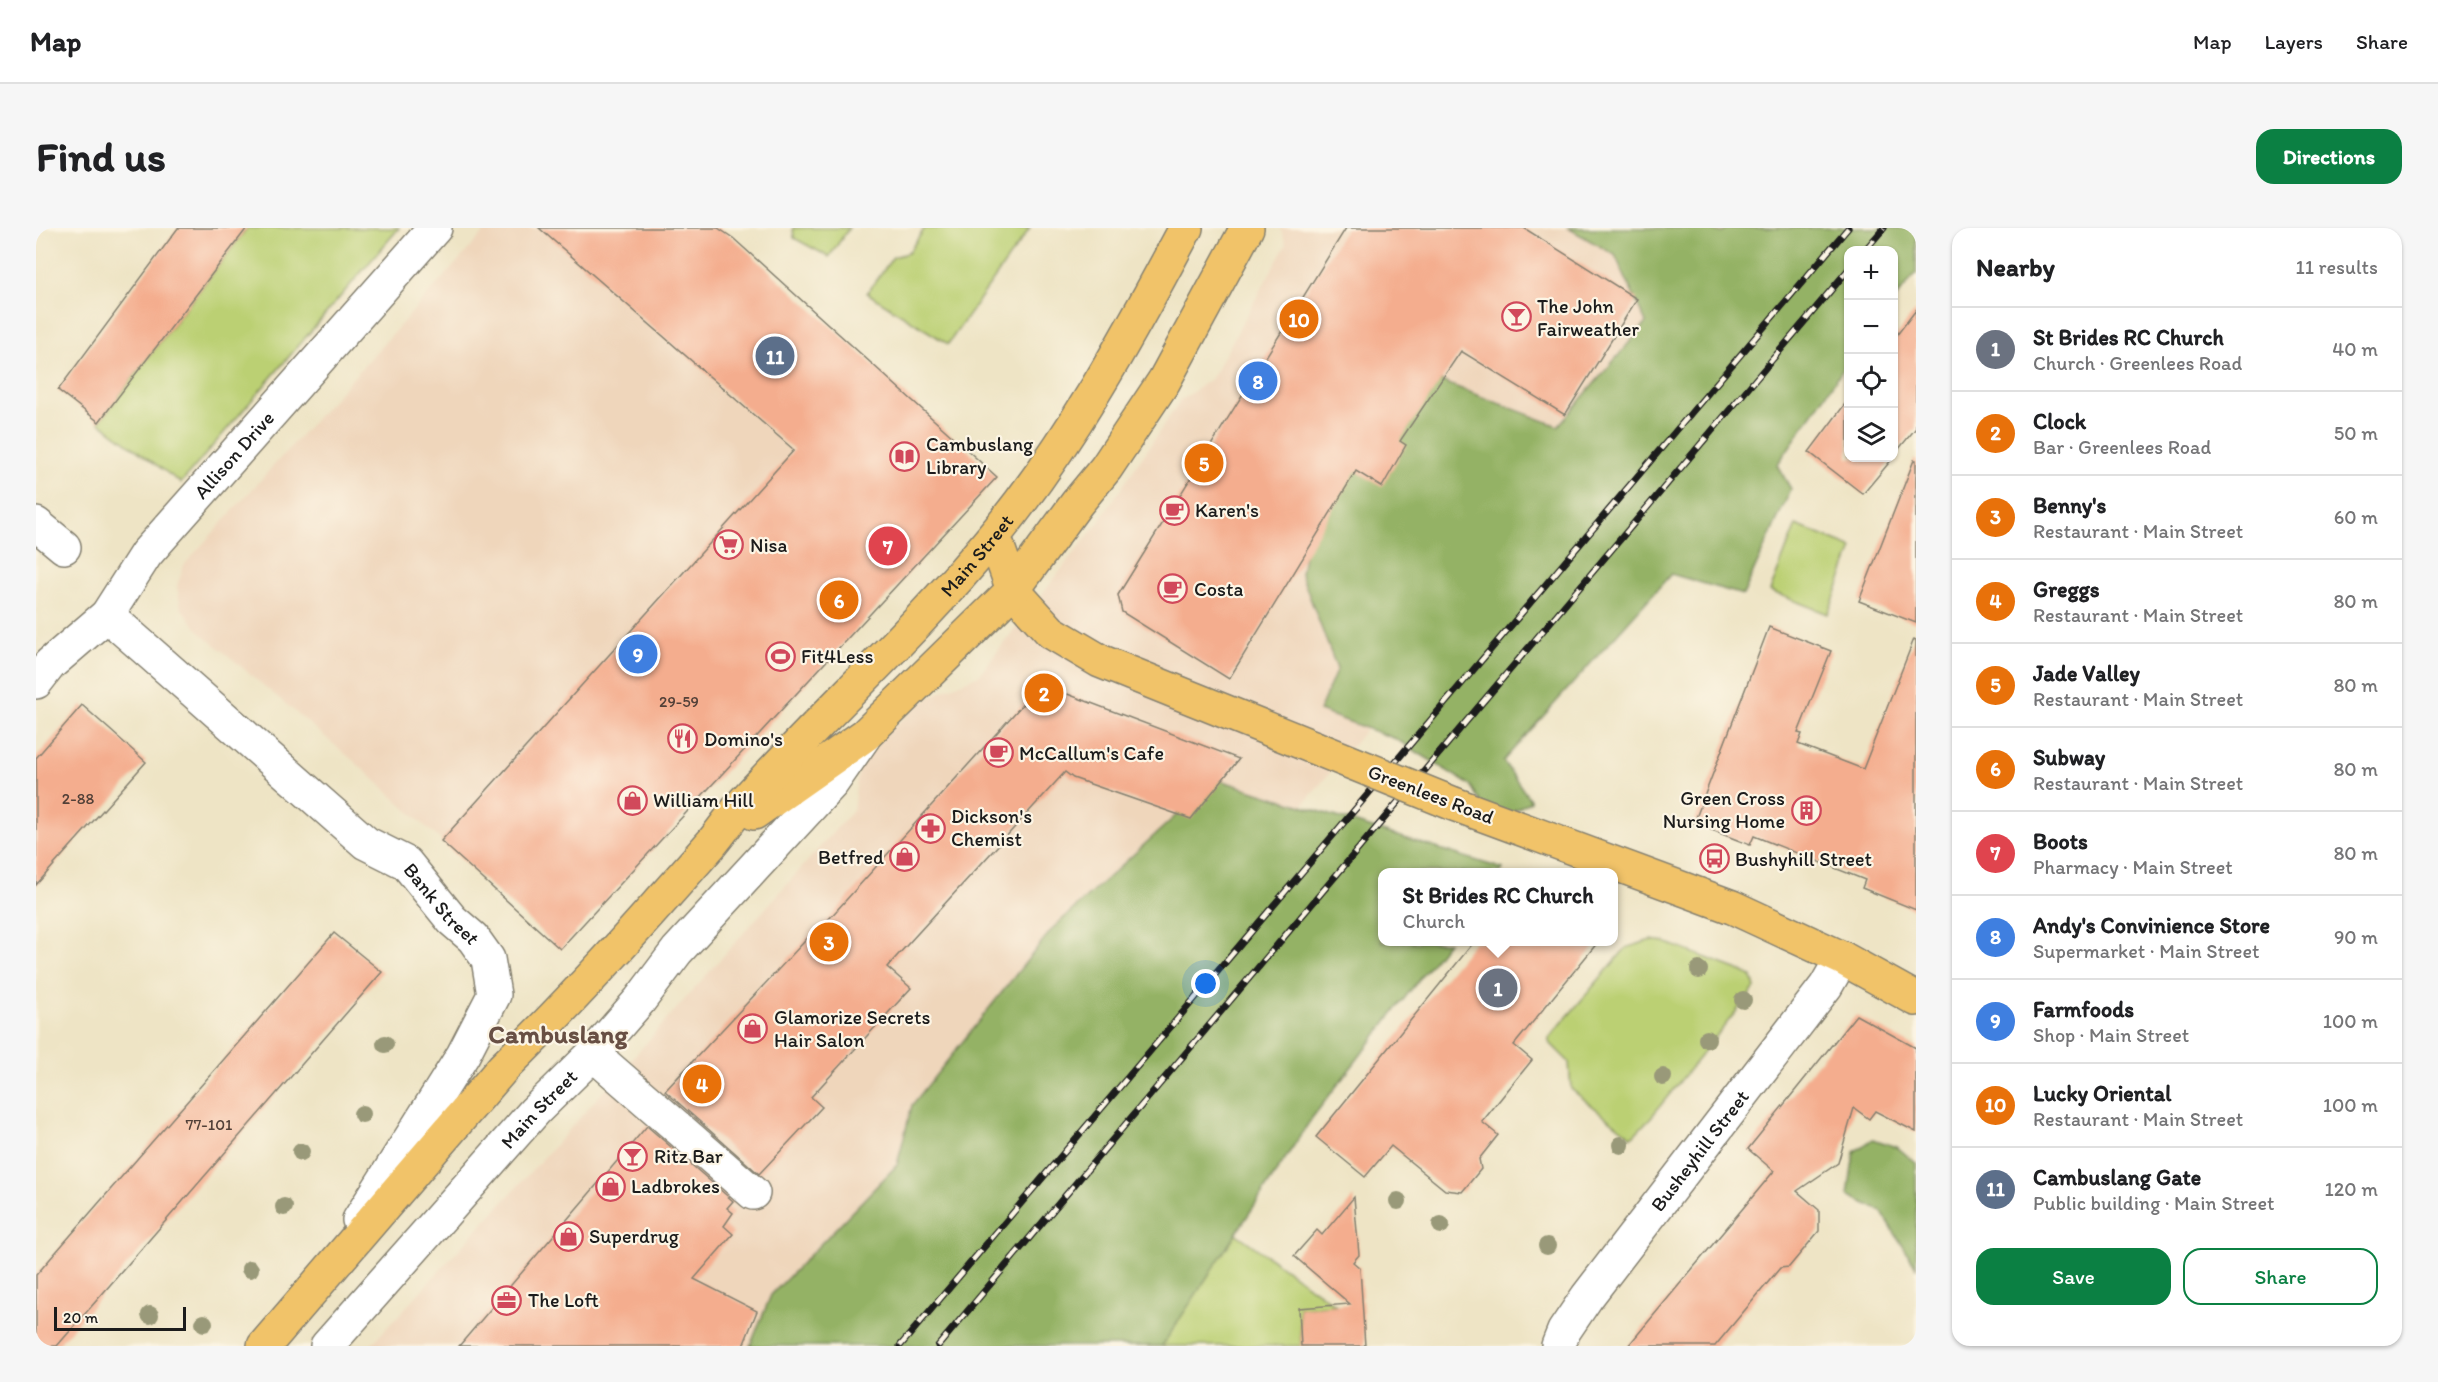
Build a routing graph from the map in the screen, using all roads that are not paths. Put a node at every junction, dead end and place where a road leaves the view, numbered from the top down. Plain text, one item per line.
1 (435, 228) edge
2 (1186, 228) edge
3 (1247, 228) edge
4 (36, 524) edge
5 (994, 536) junction
6 (64, 548) dead end
7 (1013, 590) junction
8 (107, 615) junction
9 (36, 682) edge
10 (865, 735) junction
11 (714, 841) junction
12 (1842, 958) junction
13 (1915, 997) edge
14 (593, 1054) junction
15 (753, 1193) dead end
16 (322, 1280) junction
17 (264, 1346) edge
18 (327, 1346) edge
19 (1558, 1346) edge

1 - 8 street, Allison Drive
2 - 5 main road, Main Street
3 - 7 main road, Main Street
4 - 6 street
5 - 7 main road, Greenlees Road
5 - 11 main road, Main Street
7 - 10 main road, Main Street
7 - 12 main road, Greenlees Road, bridge
8 - 9 street, Allison Drive
8 - 16 street, Bank Street
10 - 11 main road, Main Street
10 - 14 street, Main Street
11 - 16 main road, Main Street
12 - 13 main road, Greenlees Road
12 - 19 street, Busheyhill Street
14 - 15 street
14 - 18 street, Main Street
16 - 17 main road, Main Street

